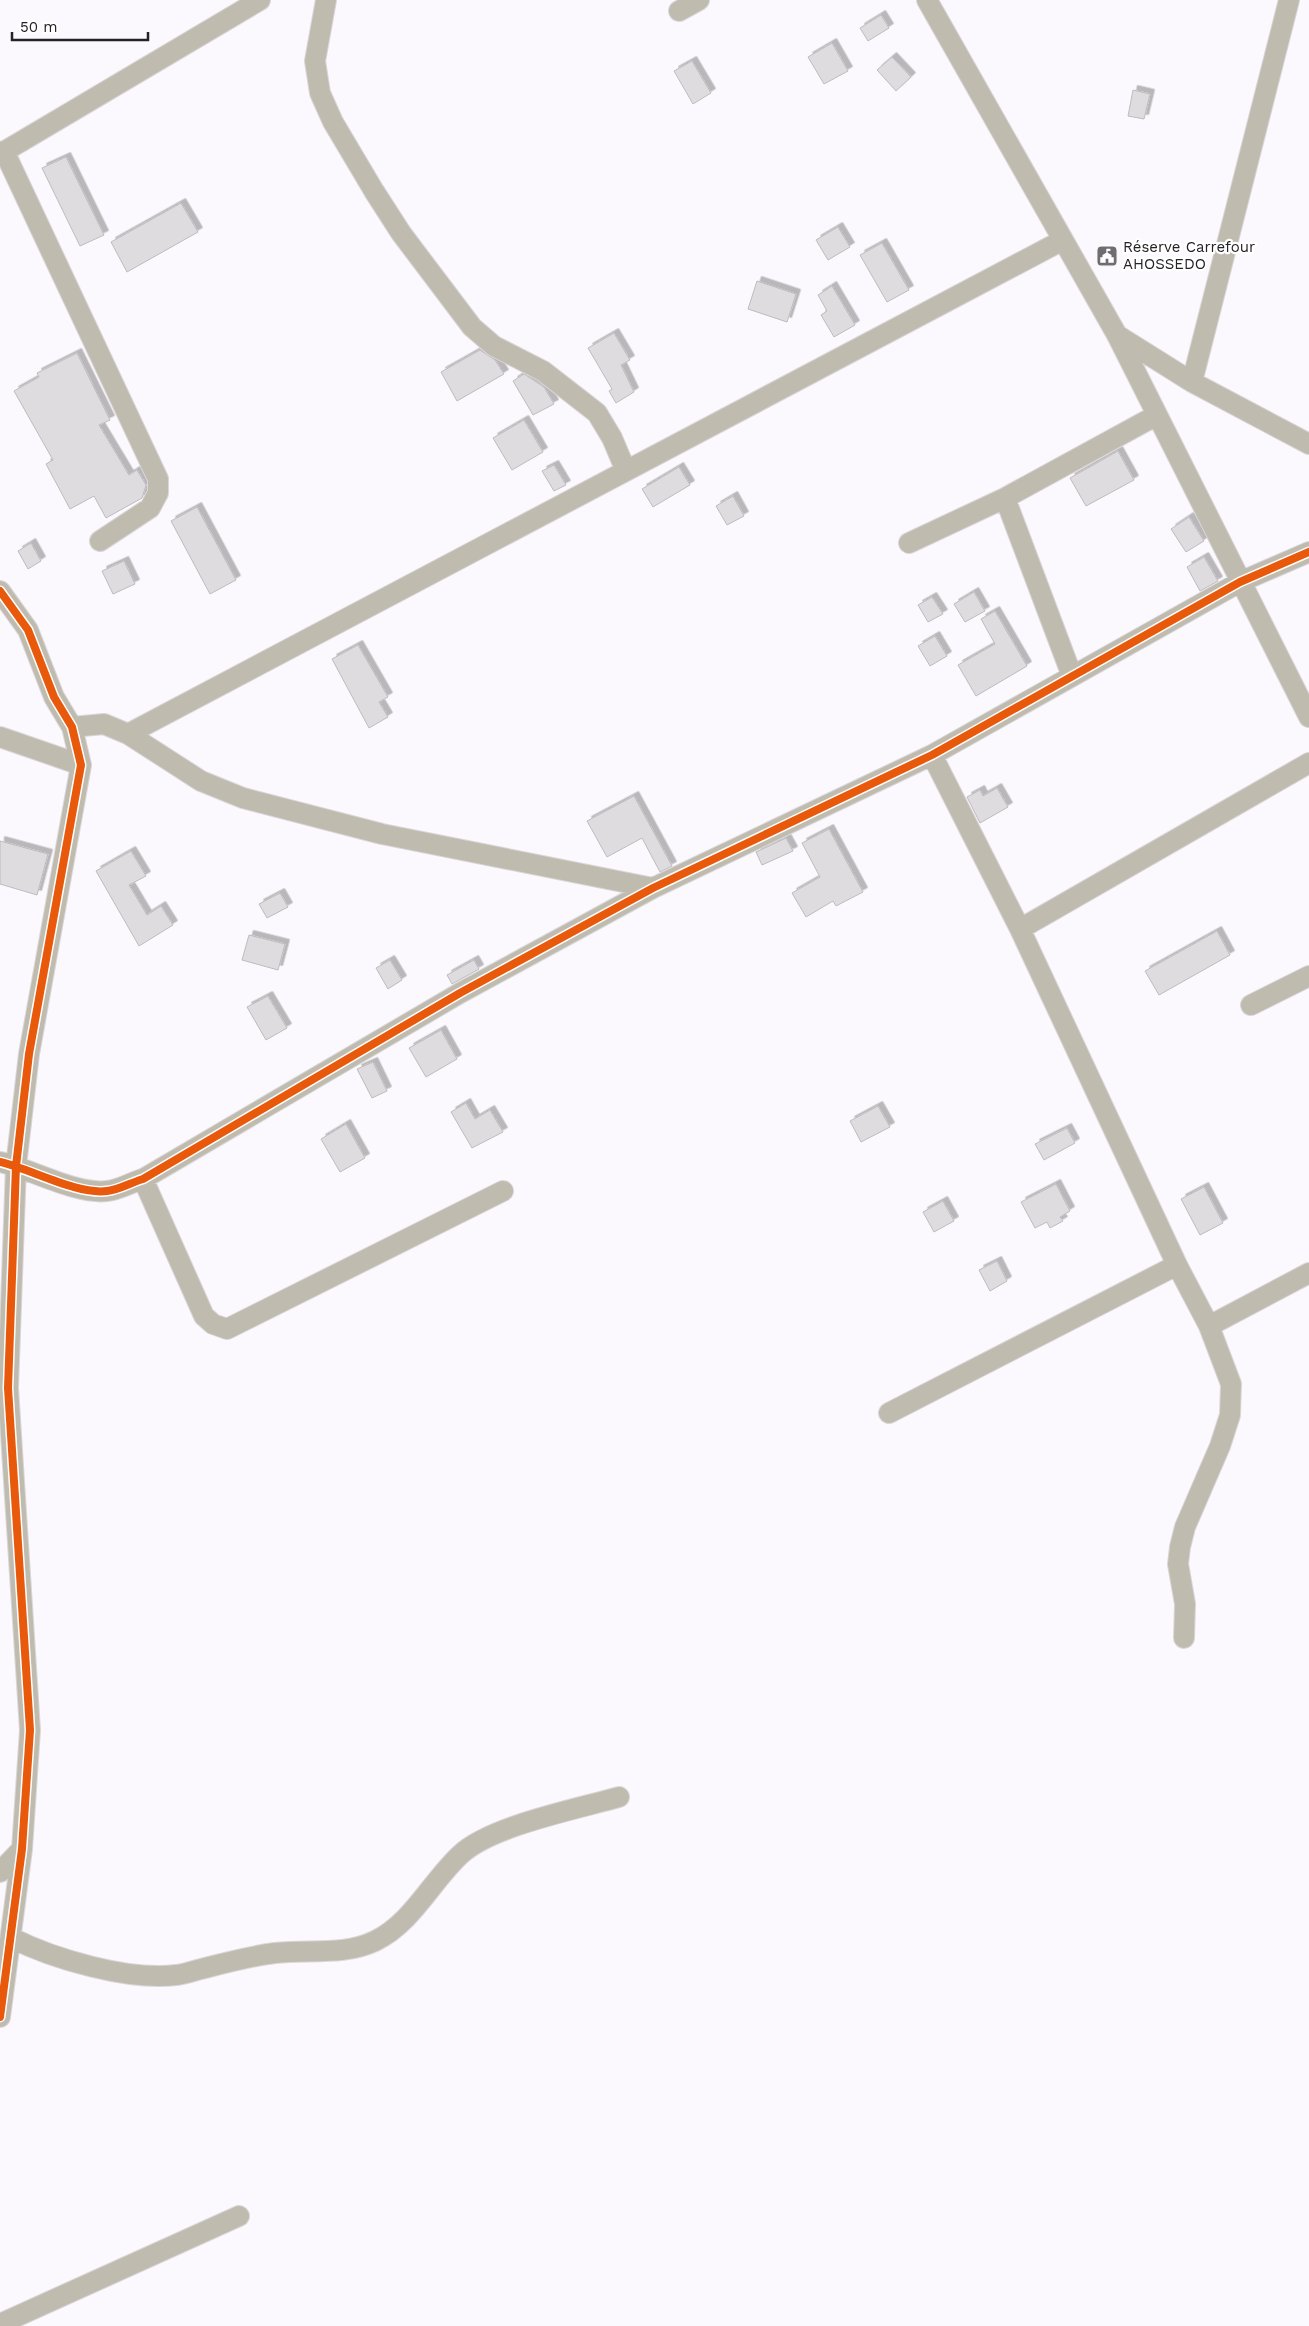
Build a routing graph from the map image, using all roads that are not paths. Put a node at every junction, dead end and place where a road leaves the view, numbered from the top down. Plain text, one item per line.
1 (260, 0) edge
2 (326, 0) edge
3 (699, 0) edge
4 (928, 0) edge
5 (1289, 0) edge
6 (679, 11) dead end
7 (2, 153) edge
8 (1063, 240) junction
9 (1117, 335) junction
10 (1192, 382) junction
11 (1157, 415) junction
12 (1309, 444) edge
13 (626, 471) junction
14 (1004, 498) junction
15 (100, 541) dead end
16 (909, 543) dead end
17 (1309, 552) edge
18 (1240, 582) junction
19 (0, 591) edge
20 (1072, 676) junction
21 (1309, 717) edge
22 (72, 727) junction
23 (128, 734) junction
24 (0, 737) edge
25 (932, 755) junction
26 (1309, 763) edge
27 (81, 765) junction
28 (653, 888) junction
29 (1020, 929) junction
30 (1309, 976) edge
31 (1251, 1005) dead end
32 (8, 1164) edge
33 (143, 1179) junction
34 (502, 1191) dead end
35 (1177, 1265) junction
36 (1309, 1273) edge
37 (1209, 1326) junction
38 (4, 1386) edge
39 (889, 1412) dead end
40 (1184, 1638) dead end
41 (618, 1797) dead end
42 (22, 1848) junction
43 (0, 1872) edge
44 (12, 1938) junction
45 (0, 2017) edge
46 (239, 2216) dead end
47 (0, 2324) edge

1 - 7 street
2 - 13 street
3 - 6 street
4 - 8 street
5 - 10 street
7 - 15 street
8 - 9 street
8 - 13 street
9 - 10 street
9 - 11 street
10 - 12 street
11 - 14 street
11 - 18 street
13 - 23 street
14 - 16 street
14 - 20 street
17 - 18 street
18 - 20 street
18 - 21 street
19 - 22 street
20 - 25 street
22 - 23 street
22 - 27 street
23 - 28 street
24 - 27 street
25 - 28 street
25 - 29 street
26 - 29 street
27 - 32 street
28 - 33 street
29 - 35 street
30 - 31 street
32 - 33 street
32 - 38 street
33 - 34 street
35 - 37 street
35 - 39 street
36 - 37 street
37 - 40 street
38 - 42 street
41 - 44 street
42 - 43 street
42 - 44 street
44 - 45 street
46 - 47 street

